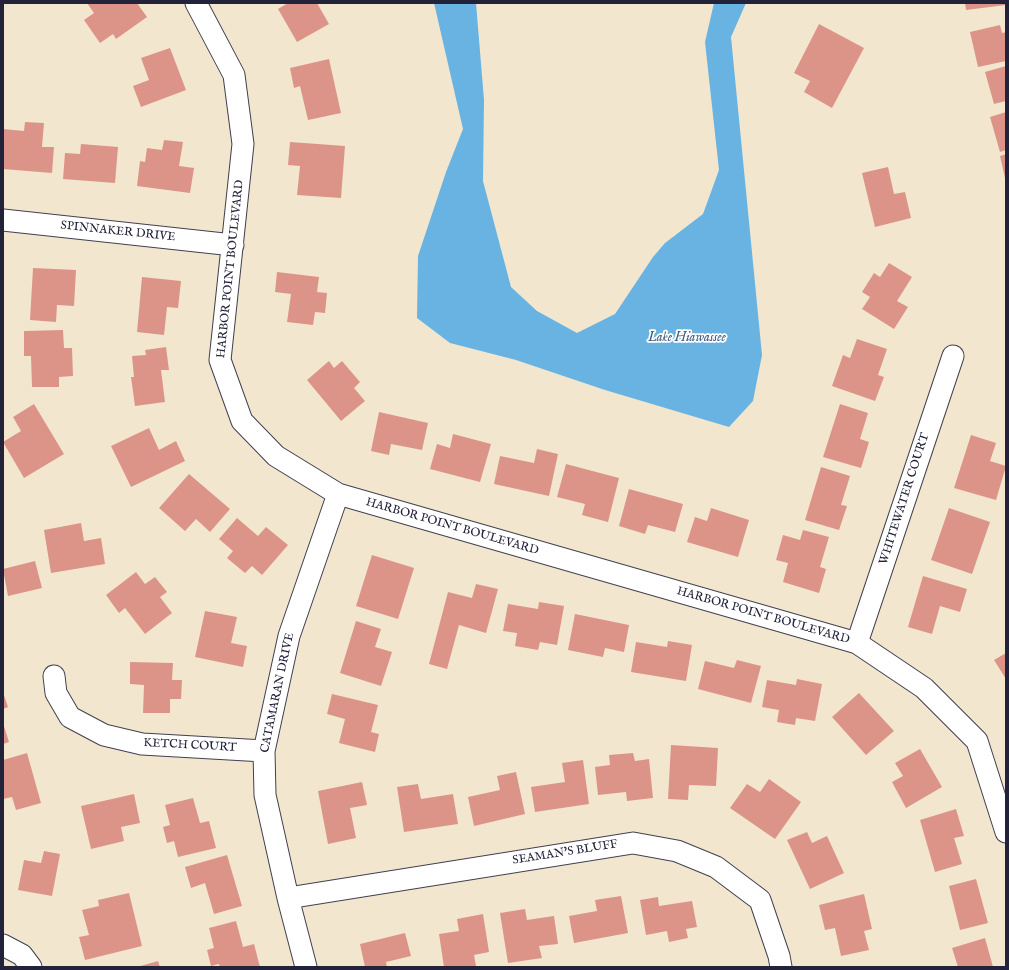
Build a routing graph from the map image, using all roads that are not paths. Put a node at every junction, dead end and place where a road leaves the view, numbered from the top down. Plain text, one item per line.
1 (196, 3) edge
2 (3, 220) edge
3 (233, 245) junction
4 (953, 356) dead end
5 (338, 494) junction
6 (857, 643) junction
7 (54, 676) dead end
8 (264, 751) junction
9 (1006, 832) edge
10 (288, 898) junction
11 (3, 945) edge
12 (30, 967) edge
13 (306, 967) edge
14 (781, 967) edge

1 - 3 street, HARBOR POINT BOULEVARD
2 - 3 street, SPINNAKER DRIVE
3 - 5 street, HARBOR POINT BOULEVARD
4 - 6 street, WHITEWATER COURT
5 - 6 street, HARBOR POINT BOULEVARD
5 - 8 street, CATAMARAN DRIVE
6 - 9 street, HARBOR POINT BOULEVARD
7 - 8 street, KETCH COURT
8 - 10 street, CATAMARAN DRIVE
10 - 13 street, CATAMARAN DRIVE
10 - 14 street, SEAMAN'S BLUFF
11 - 12 street

